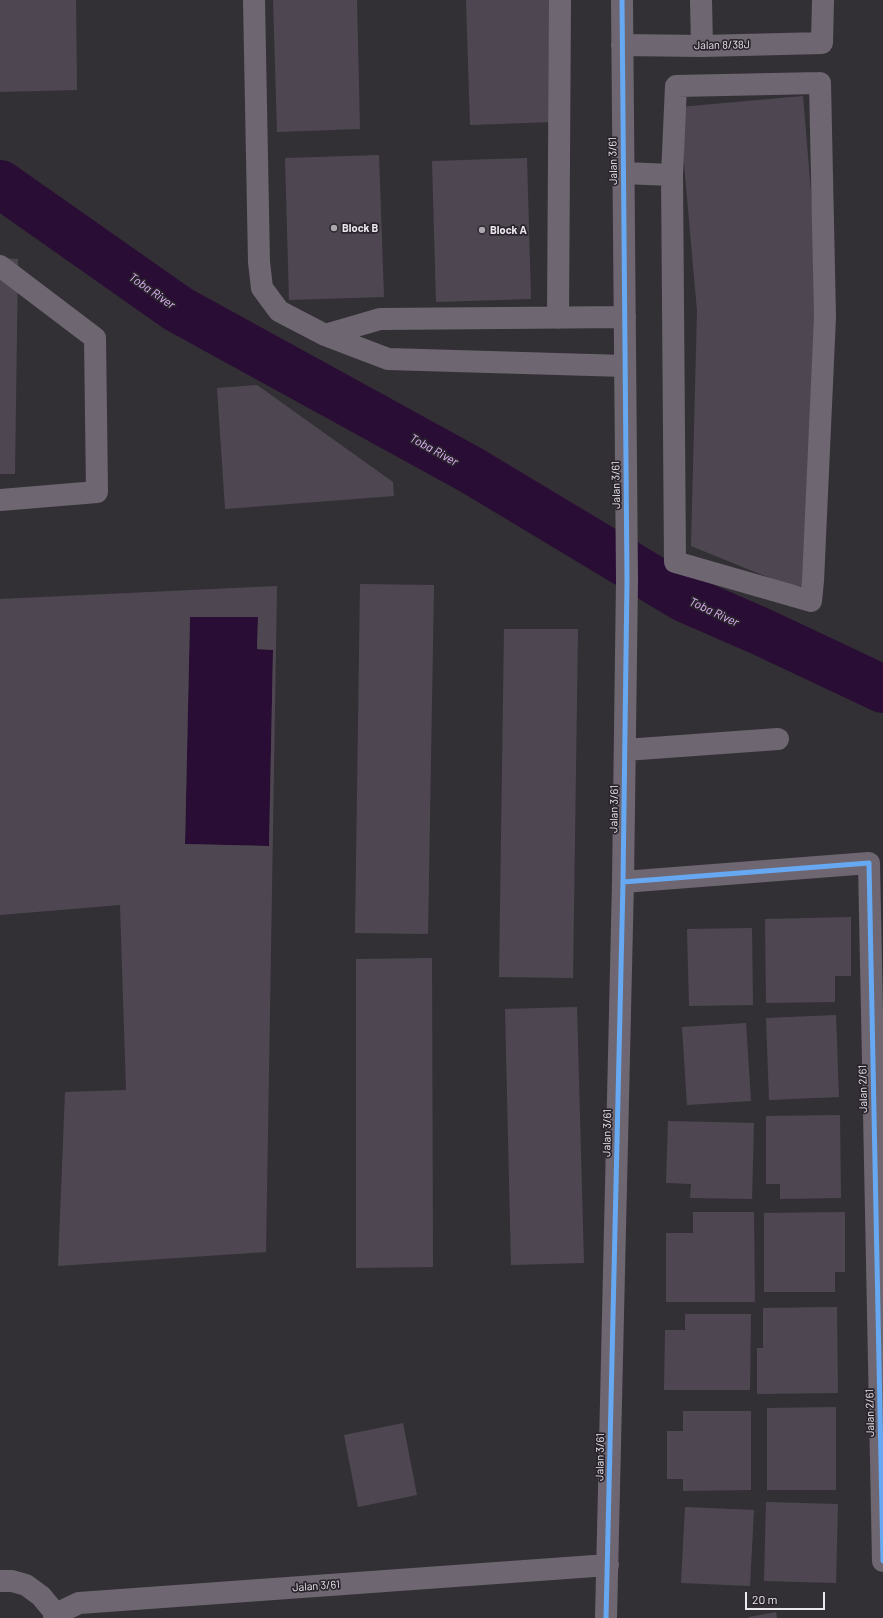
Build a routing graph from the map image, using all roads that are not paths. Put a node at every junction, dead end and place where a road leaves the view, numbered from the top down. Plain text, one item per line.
1 (254, 0) edge
2 (560, 0) edge
3 (622, 0) edge
4 (701, 0) edge
5 (822, 0) edge
6 (622, 45) junction
7 (702, 46) junction
8 (623, 173) junction
9 (672, 175) junction
10 (0, 266) edge
11 (625, 317) junction
12 (558, 318) junction
13 (325, 335) junction
14 (625, 366) junction
15 (0, 500) edge
16 (778, 738) dead end
17 (625, 750) junction
18 (623, 882) junction
19 (883, 1561) edge
20 (608, 1565) junction
21 (0, 1581) edge
22 (55, 1616) edge
23 (606, 1618) edge

1 - 13 street
2 - 12 street
3 - 6 street, Jalan 3/61
4 - 7 street
5 - 7 street, Jalan 8/38J
6 - 7 street, Jalan 8/38J
6 - 8 street, Jalan 3/61
8 - 9 street
8 - 11 street, Jalan 3/61
9 - 9 street
10 - 15 street
11 - 12 street
11 - 14 street, Jalan 3/61
12 - 13 street
13 - 14 street
14 - 17 street, Jalan 3/61
16 - 17 street
17 - 18 street, Jalan 3/61
18 - 19 street, Jalan 2/61
18 - 20 street, Jalan 3/61
20 - 22 street, Jalan 3/61
20 - 23 street, Jalan 3/61
21 - 22 street

